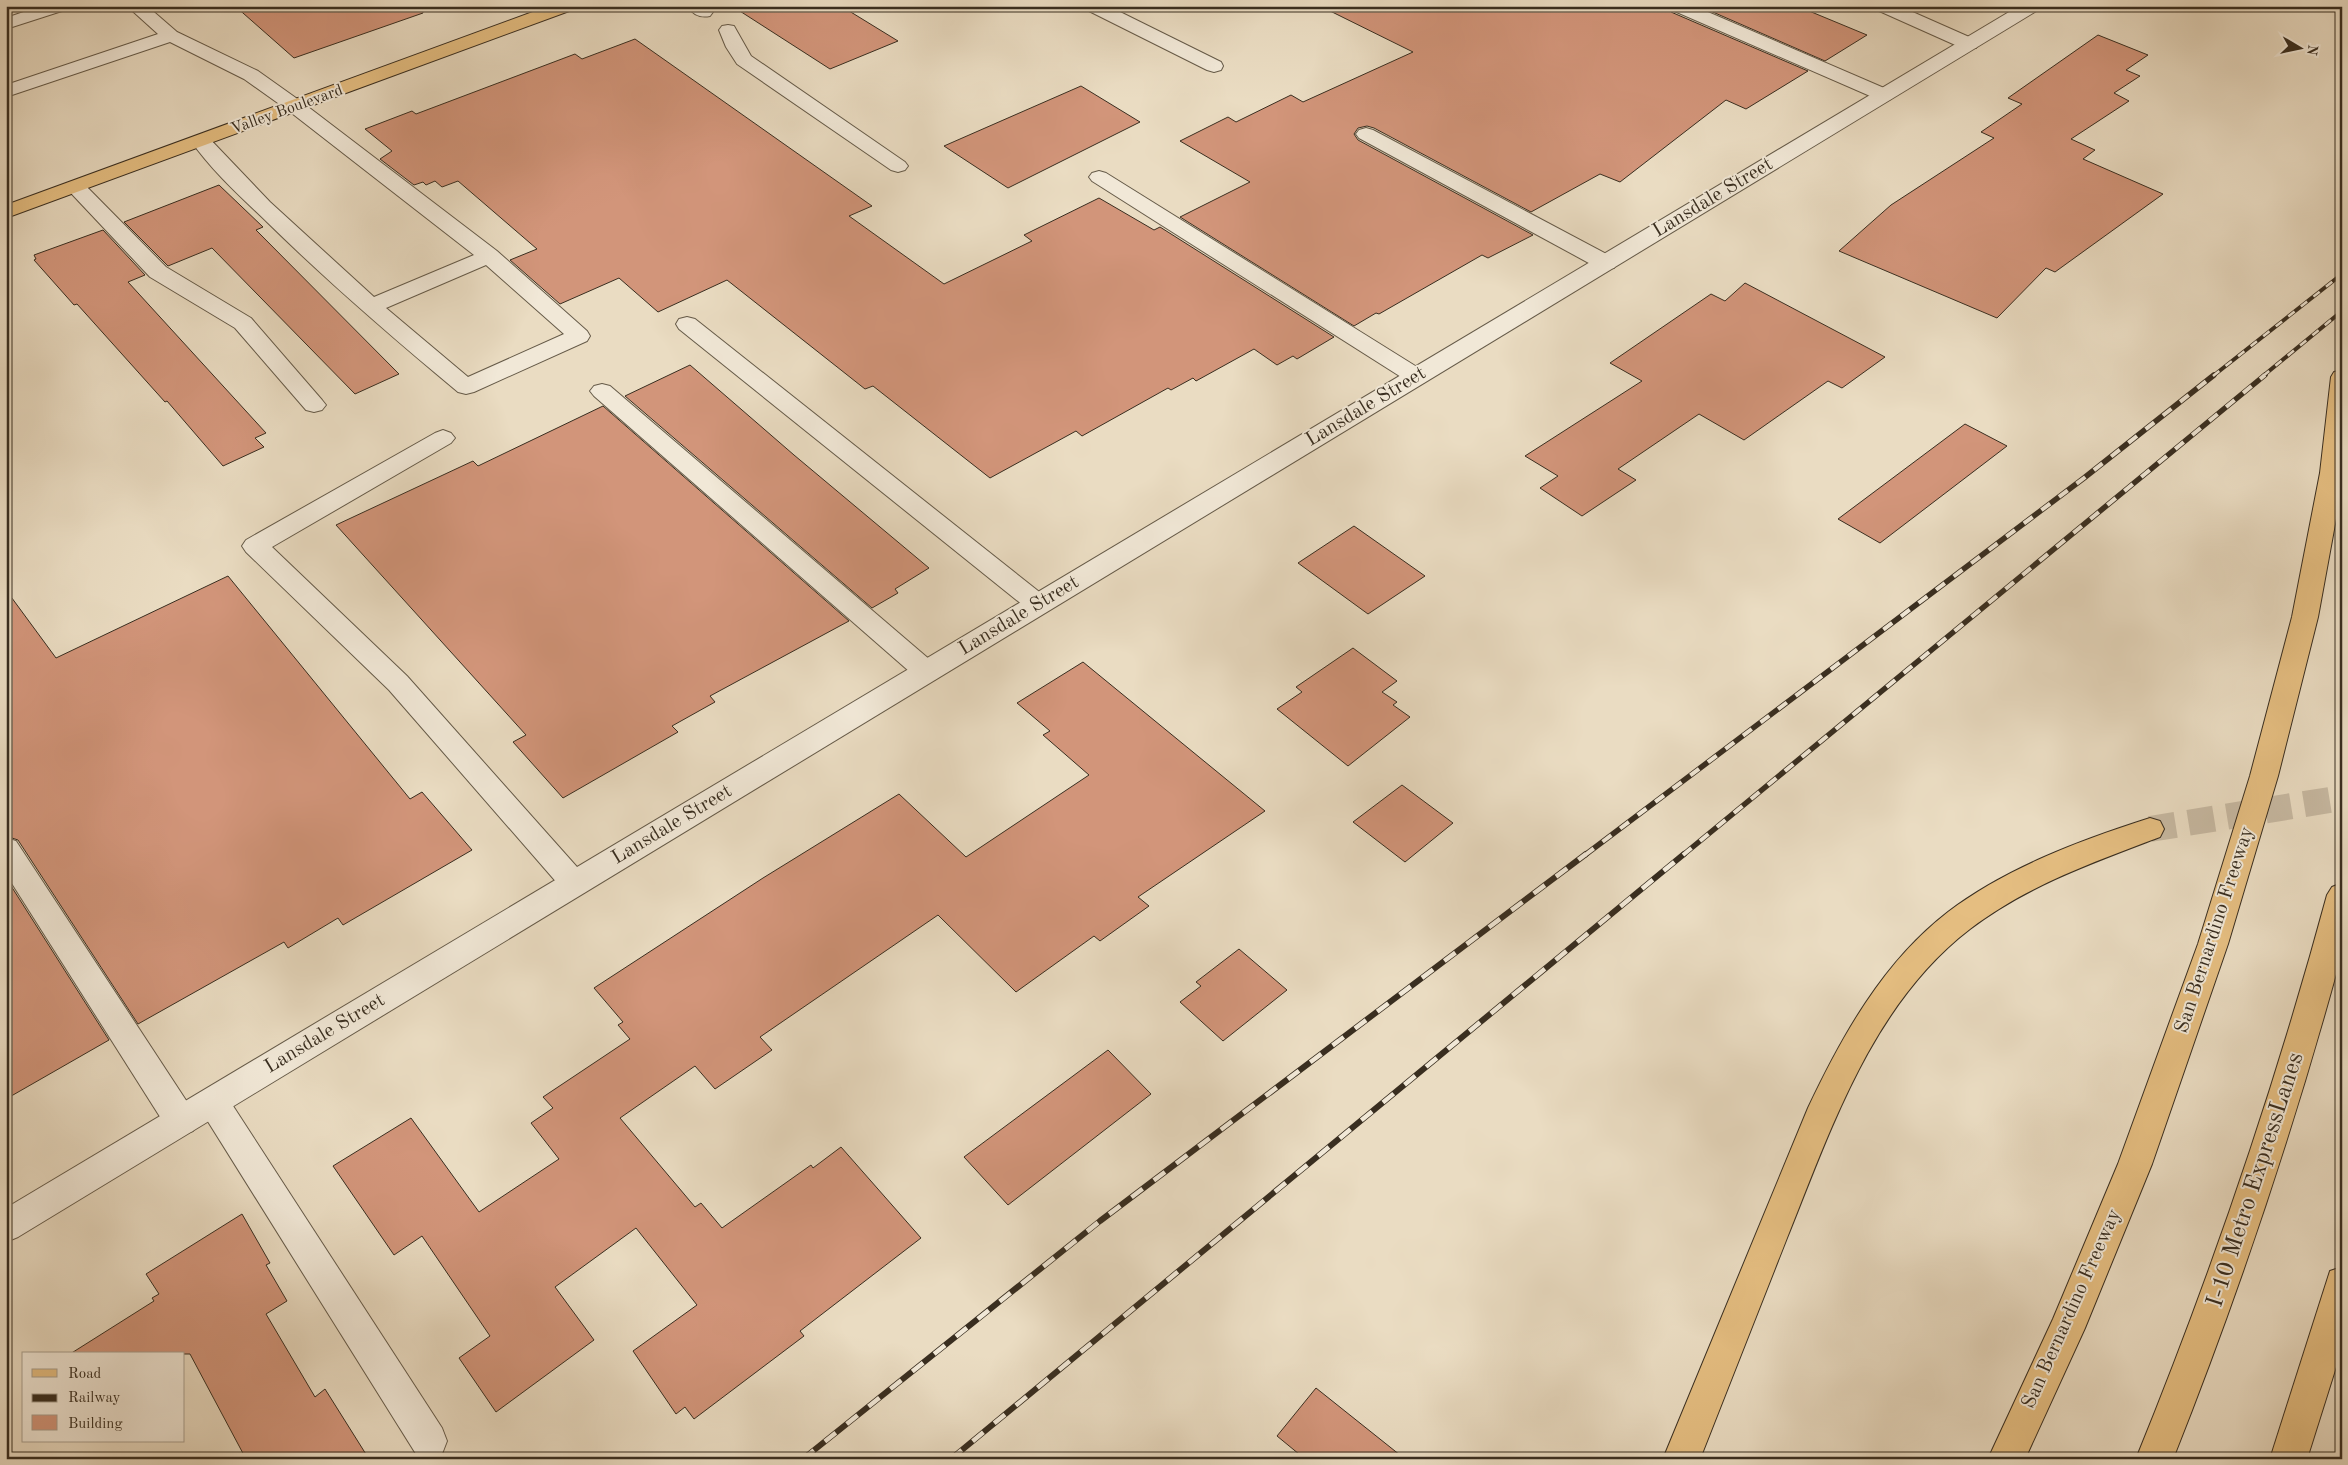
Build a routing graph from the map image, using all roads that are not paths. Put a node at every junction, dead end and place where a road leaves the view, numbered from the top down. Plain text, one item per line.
1 (59, 6) edge
2 (136, 6) edge
3 (566, 6) edge
4 (1093, 6) edge
5 (1678, 6) edge
6 (1883, 6) edge
7 (2032, 6) edge
8 (6, 24) edge
9 (728, 30) dead end
10 (172, 36) junction
11 (1969, 44) junction
12 (1214, 66) dead end
13 (6, 91) edge
14 (1884, 95) junction
15 (296, 107) junction
16 (1366, 134) dead end
17 (201, 141) junction
18 (898, 166) dead end
19 (1099, 177) dead end
20 (76, 186) junction
21 (6, 212) edge
22 (489, 256) junction
23 (1606, 263) junction
24 (370, 307) junction
25 (687, 324) dead end
26 (1417, 377) junction
27 (2342, 378) edge
28 (602, 391) dead end
29 (314, 405) dead end
30 (443, 438) dead end
31 (1038, 604) junction
32 (927, 672) junction
33 (2150, 829) tunnel mouth
34 (6, 849) edge
35 (575, 884) junction
36 (2342, 895) edge
37 (213, 1102) junction
38 (181, 1121) junction
39 (6, 1226) edge
40 (2342, 1283) edge
41 (428, 1441) dead end
42 (1681, 1459) edge
43 (2006, 1459) edge
44 (2154, 1459) edge
45 (2288, 1459) edge

1 - 8 street
2 - 10 street
3 - 15 main road, Valley Boulevard
4 - 12 street
5 - 14 street
6 - 11 street
7 - 11 street, Lansdale Street
9 - 18 street
10 - 13 street
10 - 15 street
11 - 14 street, Lansdale Street
14 - 23 street, Lansdale Street
15 - 17 main road, Valley Boulevard
15 - 22 street
16 - 23 street
17 - 20 main road, Valley Boulevard
17 - 24 street
19 - 26 street
20 - 21 main road, Valley Boulevard
20 - 29 street
22 - 24 street
22 - 24 street
23 - 26 street, Lansdale Street
25 - 31 street
26 - 31 street, Lansdale Street
27 - 43 main road, San Bernardino Freeway
28 - 32 street
30 - 35 street
31 - 32 street, Lansdale Street
32 - 35 street, Lansdale Street
33 - 42 main road
34 - 38 street
35 - 37 street, Lansdale Street
36 - 44 main road, I-10 Metro ExpressLanes
37 - 38 street, Lansdale Street
37 - 41 street
38 - 39 street, Lansdale Street
40 - 45 main road

